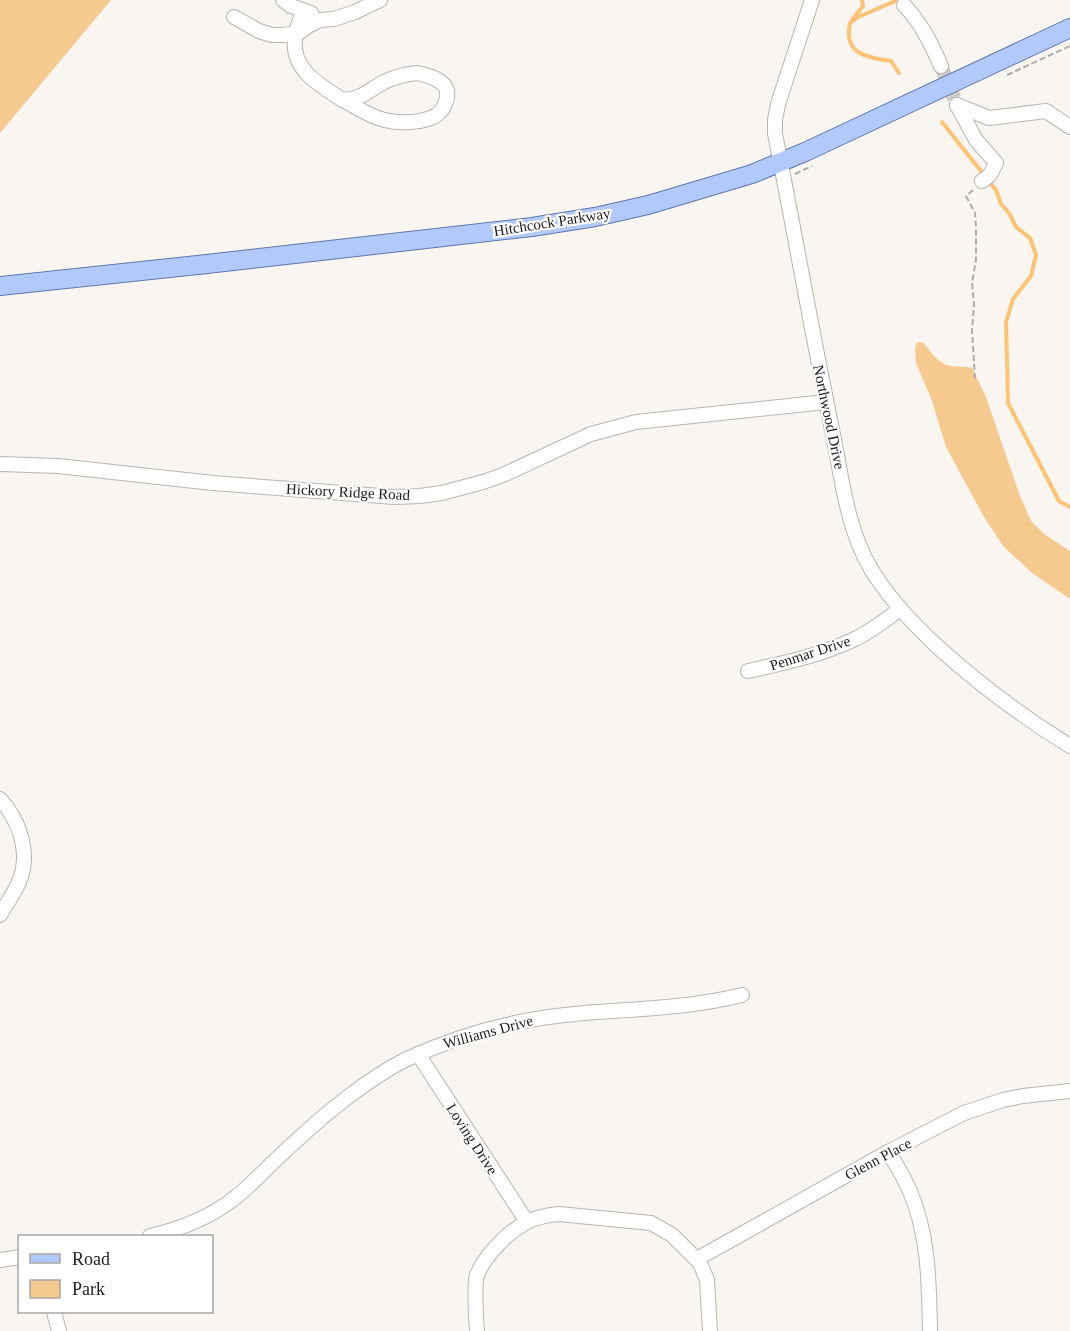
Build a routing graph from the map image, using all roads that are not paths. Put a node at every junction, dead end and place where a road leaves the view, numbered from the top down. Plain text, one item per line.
1 (283, 0) edge
2 (363, 0) edge
3 (380, 0) edge
4 (812, 0) edge
5 (904, 5) dead end
6 (303, 11) junction
7 (234, 17) dead end
8 (1070, 28) edge
9 (296, 32) junction
10 (941, 66) tunnel mouth
11 (343, 100) junction
12 (1070, 128) edge
13 (780, 162) junction
14 (986, 178) road end
15 (0, 286) edge
16 (826, 402) junction
17 (0, 464) edge
18 (900, 609) junction
19 (748, 671) dead end
20 (1070, 746) edge
21 (0, 799) edge
22 (0, 915) edge
23 (742, 995) dead end
24 (418, 1054) junction
25 (1070, 1091) edge
26 (888, 1152) junction
27 (527, 1222) junction
28 (154, 1235) edge
29 (18, 1257) edge
30 (697, 1259) junction
31 (0, 1260) edge
32 (54, 1313) edge
33 (59, 1331) edge
34 (477, 1331) edge
35 (710, 1331) edge
36 (930, 1331) edge

1 - 6 street
2 - 6 street
3 - 9 street
4 - 13 street, Northwood Drive
5 - 10 street
6 - 9 street
7 - 9 street
8 - 13 main road, Hitchcock Parkway
9 - 11 street
11 - 11 street
12 - 14 street
13 - 15 main road, Hitchcock Parkway
13 - 16 street, Northwood Drive
16 - 17 street, Hickory Ridge Road
16 - 18 street, Northwood Drive
18 - 19 street, Penmar Drive
18 - 20 street, Northwood Drive
21 - 22 street
23 - 24 street, Williams Drive
24 - 27 street, Loving Drive
24 - 28 street, Williams Drive
25 - 26 street, Glenn Place
26 - 30 street, Glenn Place
26 - 36 street
27 - 30 street
27 - 34 street
29 - 31 street
30 - 35 street
32 - 33 street

